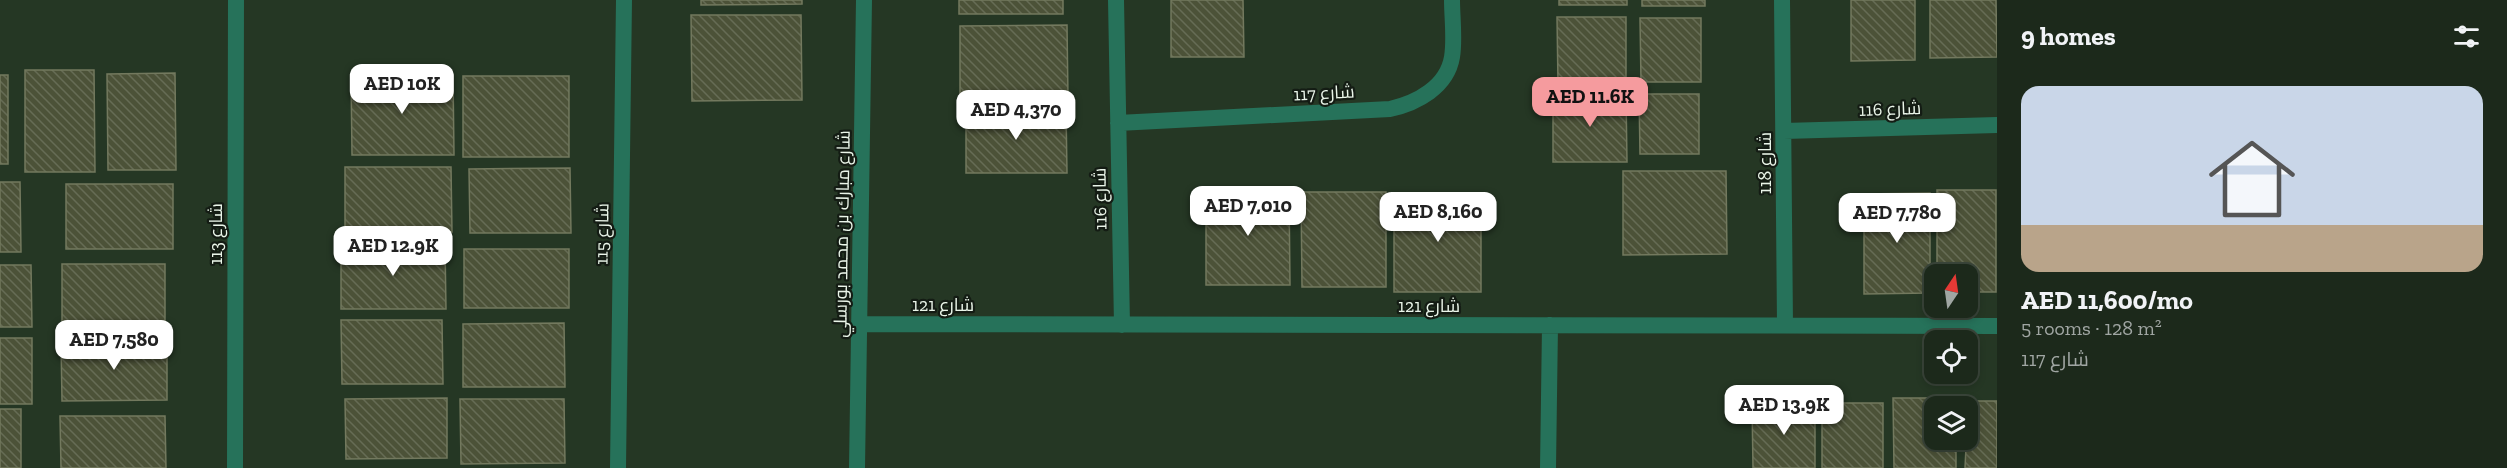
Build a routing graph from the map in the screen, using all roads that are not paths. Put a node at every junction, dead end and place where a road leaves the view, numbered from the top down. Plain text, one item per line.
1 (236, 0) edge
2 (624, 0) edge
3 (864, 0) edge
4 (1116, 0) edge
5 (1452, 0) edge
6 (1782, 0) edge
7 (1118, 123) junction
8 (1997, 125) edge
9 (1784, 131) junction
10 (861, 324) junction
11 (1122, 325) junction
12 (1550, 325) junction
13 (1785, 325) junction
14 (1997, 326) edge
15 (235, 468) edge
16 (618, 468) edge
17 (857, 468) edge
18 (1548, 468) edge

1 - 15 street, شارع 113
2 - 16 street, شارع 115
3 - 10 street, شارع مبارك بن محمد بورسلي
4 - 7 street, شارع 116
5 - 7 street, شارع 117
6 - 9 street, شارع 118
7 - 11 street, شارع 116
8 - 9 street, شارع 116
9 - 13 street, شارع 118
10 - 11 street, شارع 121
10 - 17 street, شارع مبارك بن محمد بورسلي
11 - 12 street, شارع 121
12 - 13 street, شارع 121
12 - 18 street
13 - 14 street, شارع 121

